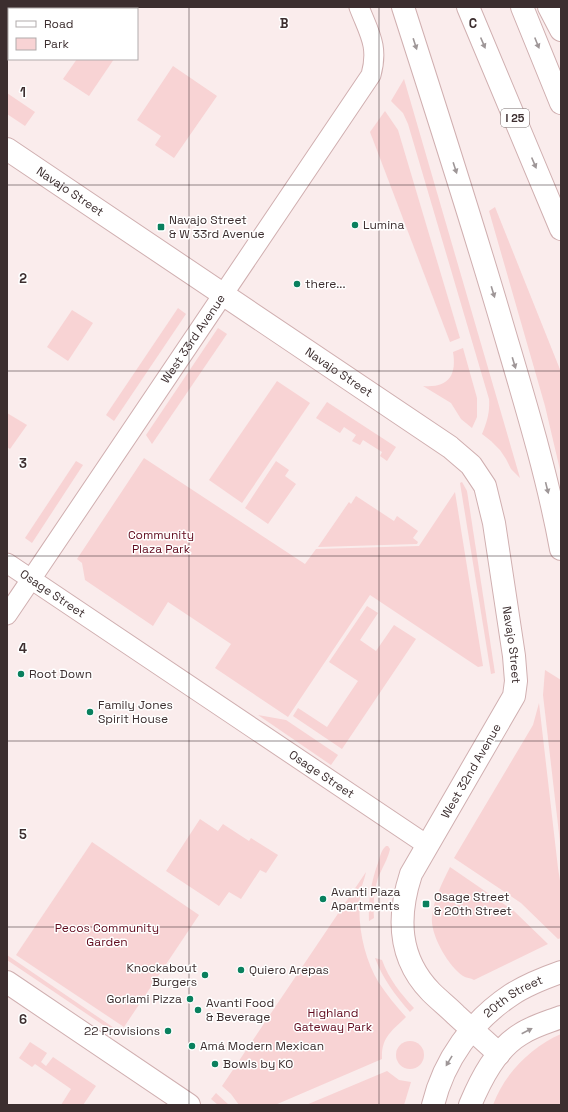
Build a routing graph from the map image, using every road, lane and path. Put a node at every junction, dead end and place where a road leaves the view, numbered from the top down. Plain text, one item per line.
1 (359, 7) edge
2 (403, 7) edge
3 (468, 7) edge
4 (522, 7) edge
5 (549, 7) edge
6 (561, 30) edge
7 (561, 103) edge
8 (7, 149) edge
9 (561, 229) edge
10 (223, 295) junction
11 (561, 550) edge
12 (7, 563) edge
13 (31, 580) junction
14 (7, 615) edge
15 (514, 696) joint
16 (427, 845) junction
17 (561, 972) edge
18 (7, 982) edge
19 (561, 1017) edge
20 (472, 1029) junction
21 (499, 1054) junction
22 (189, 1105) edge
23 (433, 1105) edge
24 (470, 1105) edge

1 - 10 street, West 33rd Avenue
2 -> 11 main road
3 -> 9 main road, I 25
4 -> 7 main road
5 - 6 main road
8 - 10 main road, Navajo Street
10 - 13 street, West 33rd Avenue
10 - 15 main road, Navajo Street
12 - 13 street, Osage Street
13 - 14 street, West 33rd Avenue
13 - 16 street, Osage Street
15 - 16 main road, West 32nd Avenue
16 - 20 main road
17 - 20 main road, 20th Street
18 - 22 main road
21 -> 19 main road
20 - 21 main road
20 -> 23 main road, 20th Street
21 - 24 main road

